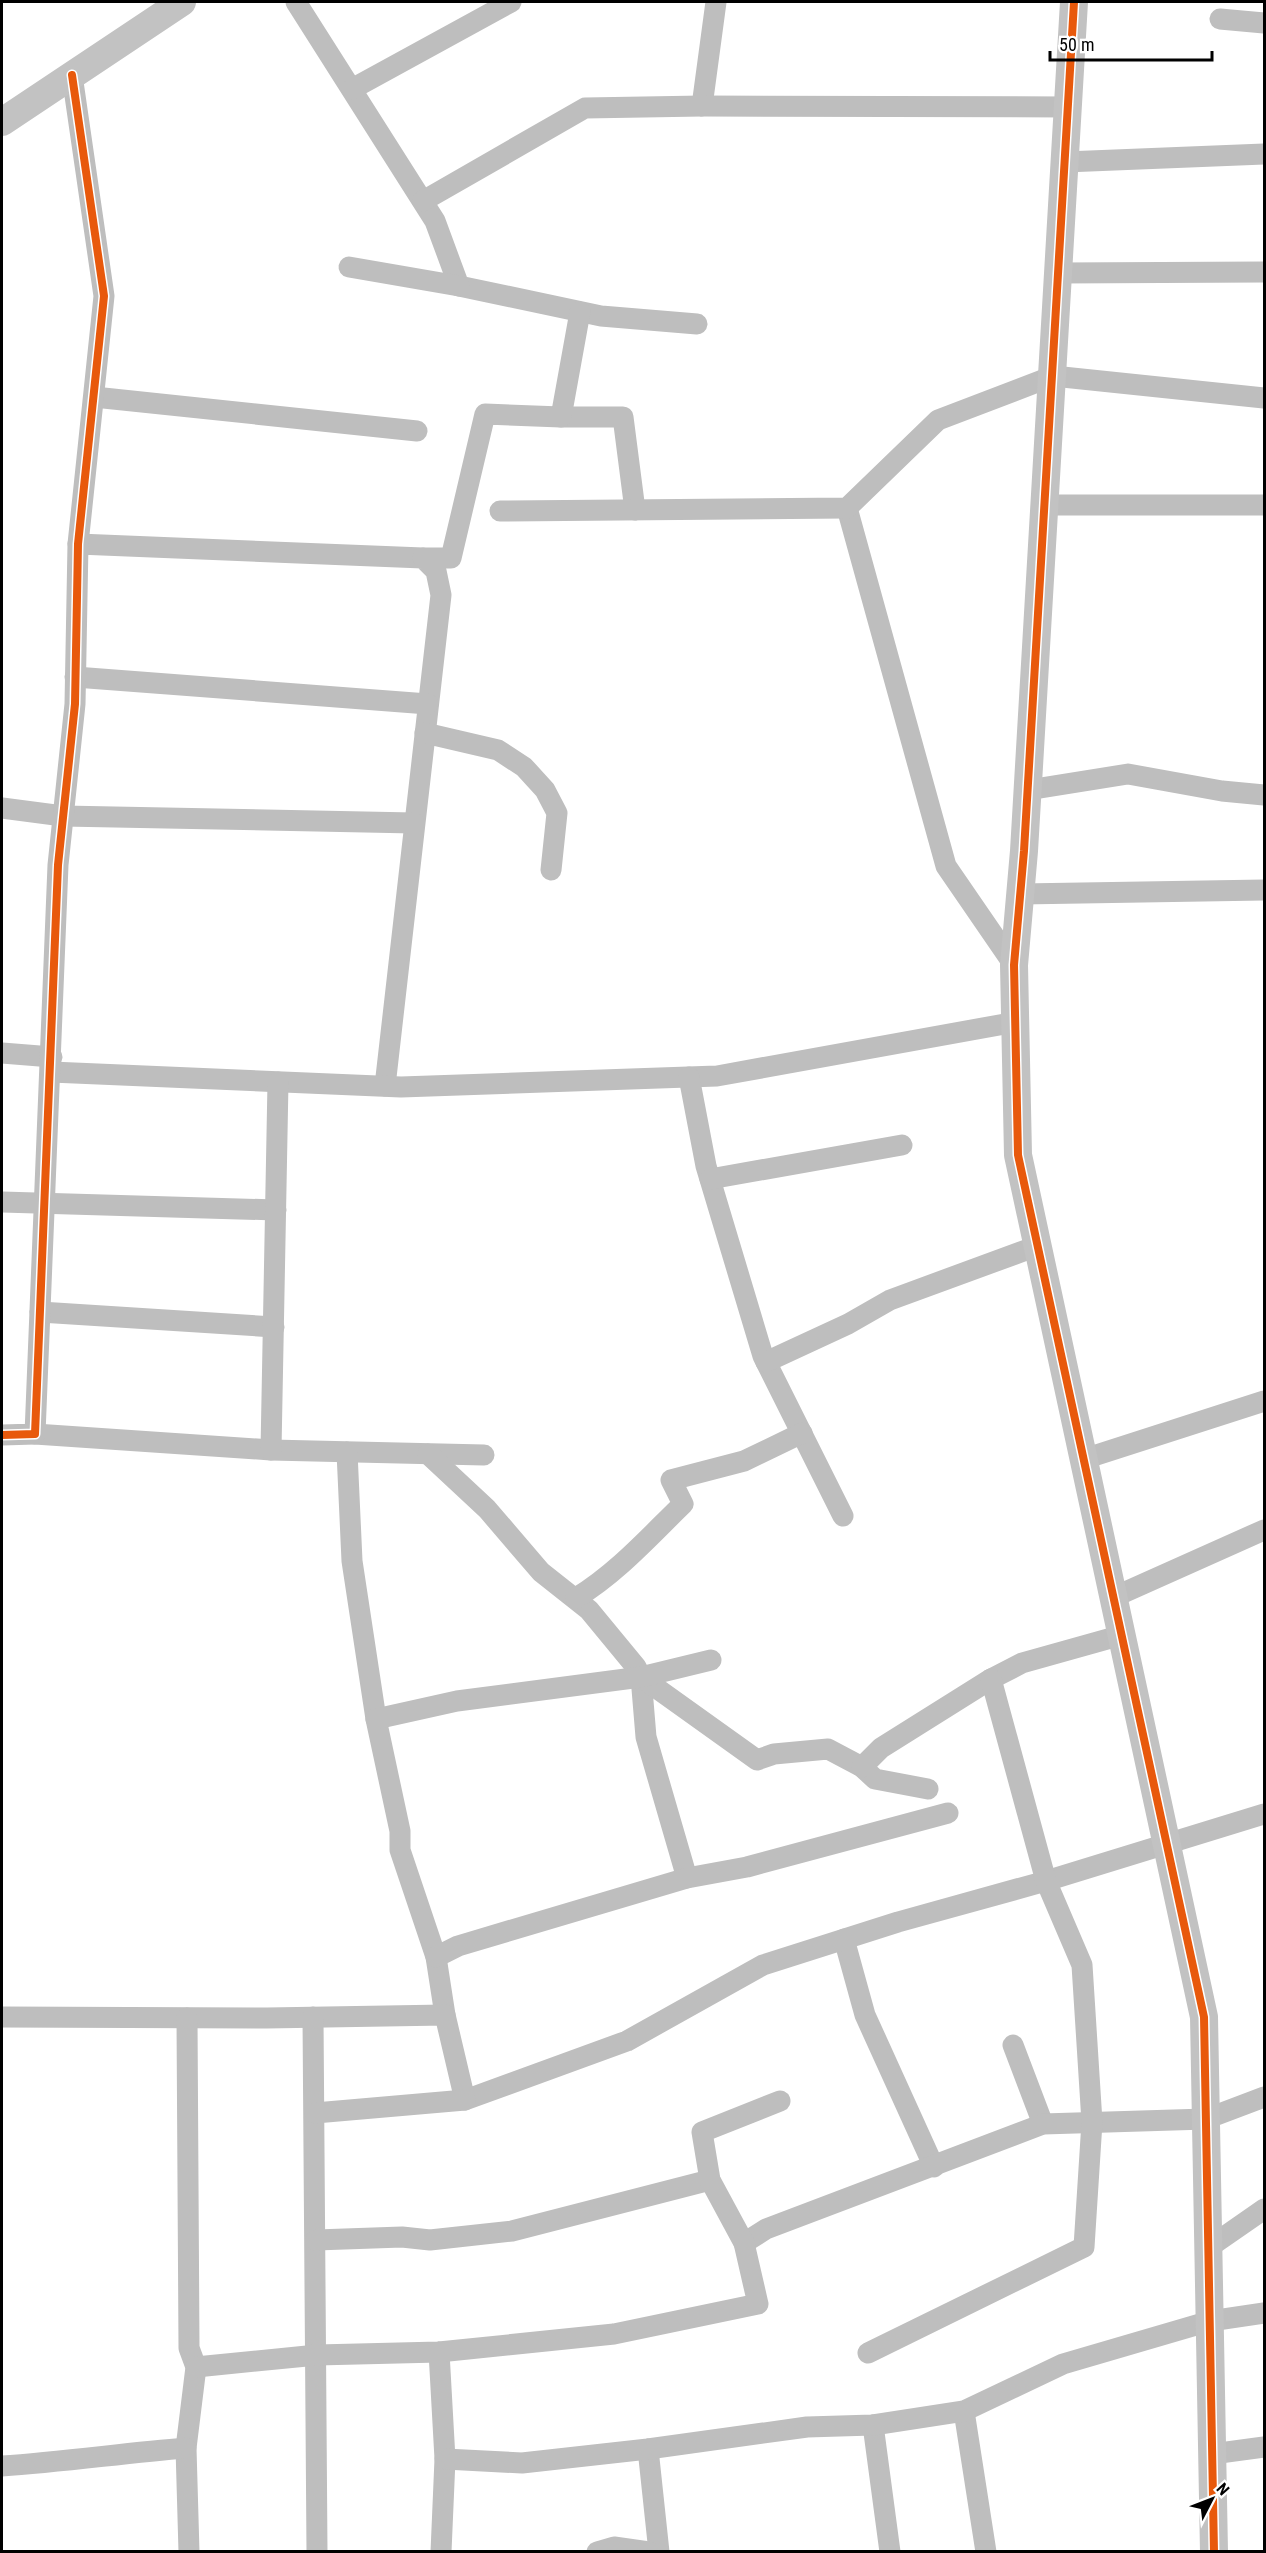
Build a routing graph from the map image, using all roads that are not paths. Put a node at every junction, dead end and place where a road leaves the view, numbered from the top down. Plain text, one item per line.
1 (182, 2) edge
2 (296, 2) edge
3 (511, 2) edge
4 (716, 2) edge
5 (1074, 2) edge
6 (1220, 19) dead end
7 (1264, 23) edge
8 (72, 75) junction
9 (352, 89) junction
10 (702, 106) junction
11 (1068, 107) junction
12 (2, 122) edge
13 (1264, 154) edge
14 (1065, 162) junction
15 (423, 201) junction
16 (349, 267) dead end
17 (1264, 272) edge
18 (1059, 273) junction
19 (459, 286) junction
20 (580, 312) junction
21 (697, 324) dead end
22 (1053, 375) junction
23 (94, 397) junction
24 (1264, 398) edge
25 (561, 417) junction
26 (417, 431) dead end
27 (1045, 505) junction
28 (1264, 505) edge
29 (847, 508) junction
30 (635, 510) junction
31 (500, 511) dead end
32 (78, 544) junction
33 (423, 558) junction
34 (75, 677) junction
35 (428, 705) junction
36 (425, 734) junction
37 (1028, 789) junction
38 (1264, 795) edge
39 (2, 808) edge
40 (63, 816) junction
41 (414, 823) junction
42 (550, 870) dead end
43 (1264, 890) edge
44 (1021, 894) junction
45 (1014, 965) junction
46 (1016, 1022) junction
47 (2, 1053) edge
48 (51, 1065) junction
49 (689, 1077) junction
50 (278, 1082) junction
51 (384, 1086) junction
52 (902, 1145) dead end
53 (710, 1179) junction
54 (2, 1202) edge
55 (45, 1204) junction
56 (276, 1210) junction
57 (1038, 1246) junction
58 (40, 1312) junction
59 (274, 1327) junction
60 (766, 1362) junction
61 (1264, 1401) edge
62 (802, 1433) junction
63 (35, 1434) junction
64 (2, 1435) edge
65 (271, 1450) junction
66 (347, 1452) junction
67 (428, 1454) junction
68 (483, 1455) dead end
69 (1084, 1459) junction
70 (843, 1516) dead end
71 (1264, 1530) edge
72 (1114, 1597) junction
73 (576, 1598) junction
74 (1122, 1635) junction
75 (711, 1660) dead end
76 (640, 1677) junction
77 (991, 1679) junction
78 (376, 1719) junction
79 (862, 1767) junction
80 (928, 1789) dead end
81 (948, 1813) dead end
82 (1264, 1814) edge
83 (1168, 1843) junction
84 (687, 1878) junction
85 (1046, 1881) junction
86 (844, 1939) junction
87 (436, 1957) junction
88 (445, 2015) junction
89 (2, 2017) edge
90 (314, 2017) junction
91 (187, 2018) junction
92 (1013, 2044) dead end
93 (1264, 2097) edge
94 (465, 2100) junction
95 (780, 2101) dead end
96 (315, 2114) junction
97 (1206, 2118) junction
98 (1092, 2122) junction
99 (1043, 2124) junction
100 (934, 2167) junction
101 (710, 2180) junction
102 (1264, 2209) edge
103 (316, 2240) junction
104 (744, 2243) junction
105 (1208, 2248) junction
106 (1264, 2313) edge
107 (1210, 2321) junction
108 (439, 2352) junction
109 (868, 2353) dead end
110 (317, 2355) junction
111 (196, 2367) junction
112 (964, 2410) junction
113 (873, 2425) junction
114 (1264, 2447) edge
115 (186, 2448) junction
116 (648, 2449) junction
117 (1212, 2454) junction
118 (445, 2458) junction
119 (2, 2466) edge
120 (189, 2552) edge
121 (317, 2552) edge
122 (441, 2552) edge
123 (597, 2552) edge
124 (649, 2552) edge
125 (659, 2552) edge
126 (890, 2552) edge
127 (986, 2552) edge
128 (1214, 2552) edge

1 - 8 street
2 - 9 street
3 - 9 street
4 - 10 street
5 - 11 street
6 - 7 street
8 - 12 street
8 - 23 street
9 - 15 street
10 - 11 street
10 - 15 street
11 - 14 street
13 - 14 street
14 - 18 street
15 - 19 street
16 - 19 street
17 - 18 street
18 - 22 street
19 - 20 street
20 - 21 street
20 - 25 street
22 - 24 street
22 - 27 street
22 - 29 street
23 - 26 street
23 - 32 street
25 - 30 street
25 - 33 street
27 - 28 street
27 - 37 street
29 - 30 street
29 - 45 street
30 - 31 street
32 - 33 street
32 - 34 street
33 - 35 street
34 - 35 street
34 - 40 street
35 - 36 street
36 - 41 street
36 - 42 street
37 - 38 street
37 - 44 street
39 - 40 street
40 - 41 street
40 - 48 street
41 - 51 street
43 - 44 street
44 - 45 street
45 - 46 street
46 - 49 street
46 - 57 street
47 - 48 street
48 - 50 street
48 - 55 street
49 - 51 street
49 - 53 street
50 - 51 street
50 - 56 street
52 - 53 street
53 - 60 street
54 - 55 street
55 - 56 street
55 - 58 street
56 - 59 street
57 - 60 street
57 - 69 street
58 - 59 street
58 - 63 street
59 - 65 street
60 - 62 street
61 - 69 street
62 - 70 street
62 - 73 street
63 - 64 street
63 - 65 street
65 - 66 street
66 - 67 street
66 - 78 street
67 - 68 street
67 - 73 street
69 - 72 street
71 - 72 street
72 - 74 street
73 - 76 street
74 - 77 street
74 - 83 street
75 - 76 street
76 - 78 street
76 - 79 street
76 - 84 street
77 - 79 street
77 - 85 street
78 - 87 street
79 - 80 street
81 - 84 street
82 - 83 street
83 - 85 street
83 - 97 street
84 - 87 street
85 - 86 street
85 - 98 street
86 - 94 street
86 - 100 street
87 - 88 street
88 - 90 street
88 - 94 street
89 - 91 street
90 - 91 street
90 - 96 street
91 - 111 street
92 - 99 street
93 - 97 street
94 - 96 street
95 - 101 street
96 - 103 street
97 - 98 street
97 - 105 street
98 - 99 street
98 - 109 street
99 - 100 street
100 - 104 street
101 - 103 street
101 - 104 street
102 - 105 street
103 - 110 street
104 - 108 street
105 - 107 street
106 - 107 street
107 - 112 street
107 - 117 street
108 - 110 street
108 - 118 street
110 - 111 street
110 - 121 street
111 - 115 street
112 - 113 street
112 - 127 street
113 - 116 street
113 - 126 street
114 - 117 street
115 - 119 street
115 - 120 street
116 - 118 street
116 - 125 street
117 - 128 street
118 - 122 street
123 - 124 street

